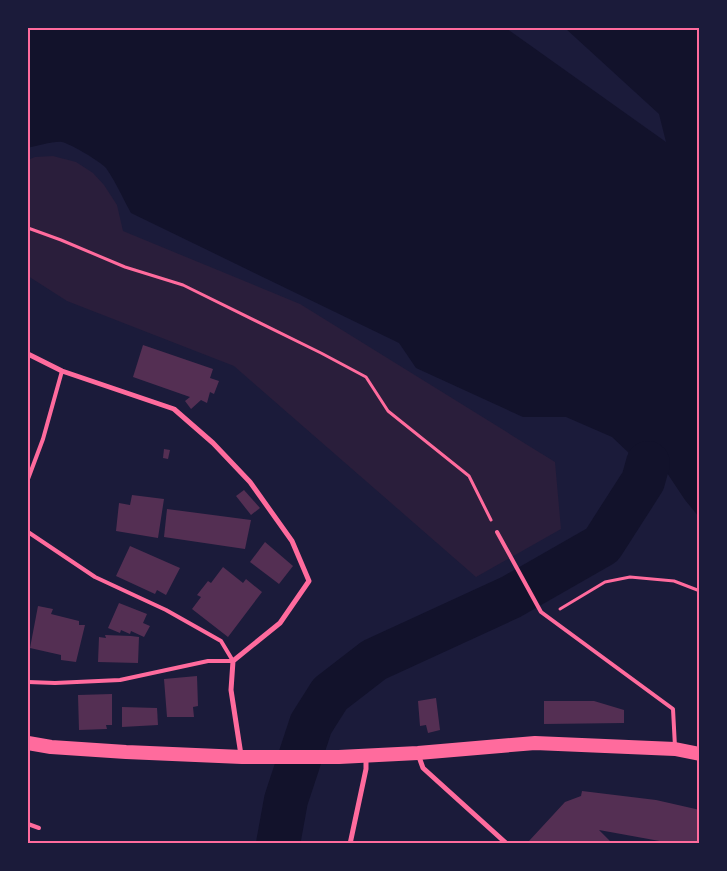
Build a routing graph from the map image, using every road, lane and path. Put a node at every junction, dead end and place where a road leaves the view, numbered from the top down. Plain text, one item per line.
1 (28, 228) edge
2 (28, 354) edge
3 (62, 371) junction
4 (28, 480) edge
5 (28, 532) edge
6 (497, 532) joint
7 (700, 591) edge
8 (547, 616) junction
9 (233, 661) junction
10 (28, 682) edge
11 (28, 743) edge
12 (675, 749) junction
13 (418, 753) junction
14 (700, 754) edge
15 (366, 756) junction
16 (242, 757) junction
17 (28, 824) edge
18 (39, 828) dead end
19 (350, 844) edge
20 (507, 844) edge

1 - 6 path
2 - 3 street
3 - 4 lane
3 - 9 street
5 - 9 lane
6 - 8 lane
7 - 8 path
8 - 12 lane
9 - 10 lane
9 - 16 street
11 - 16 highway
12 - 13 highway
12 - 14 highway
13 - 15 highway
13 - 20 street
15 - 16 highway
15 - 19 street
17 - 18 lane

